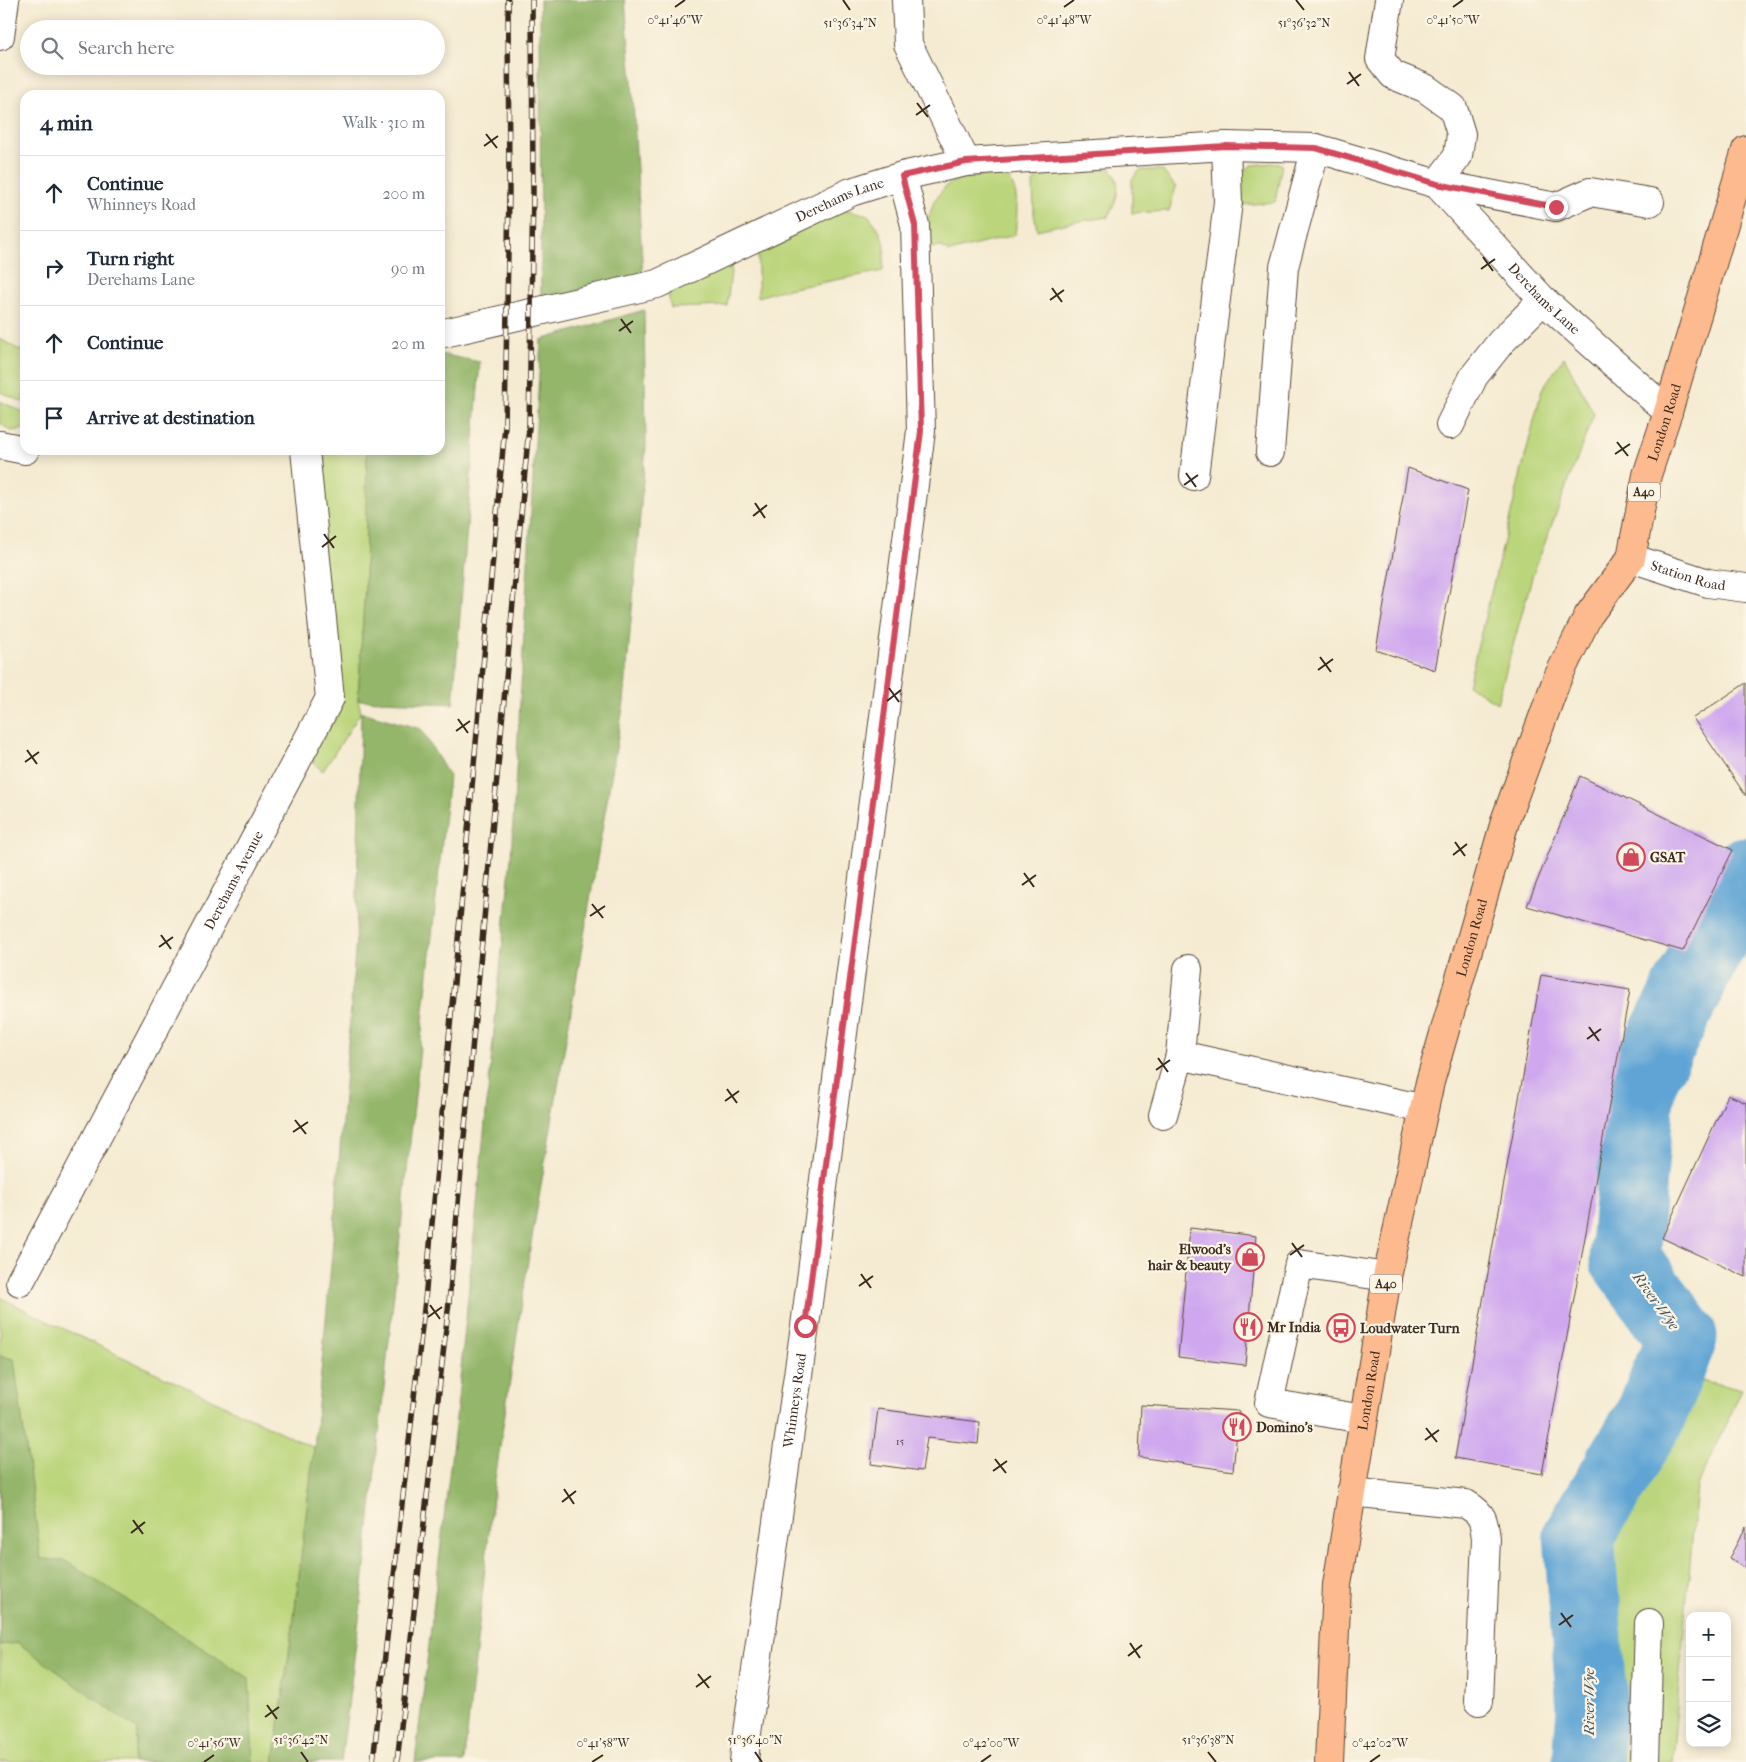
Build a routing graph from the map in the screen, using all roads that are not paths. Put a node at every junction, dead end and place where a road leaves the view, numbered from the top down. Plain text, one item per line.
1 (5, 0) edge
2 (906, 0) edge
3 (1390, 0) edge
4 (0, 36) edge
5 (1226, 146) junction
6 (1316, 148) junction
7 (1746, 150) edge
8 (966, 162) junction
9 (902, 176) junction
10 (1437, 184) junction
11 (1650, 202) dead end
12 (1543, 300) junction
13 (445, 333) edge
14 (1668, 412) junction
15 (1450, 425) dead end
16 (0, 445) edge
17 (20, 449) edge
18 (1270, 452) dead end
19 (306, 455) edge
20 (1194, 476) dead end
21 (1631, 558) junction
22 (1746, 588) edge
23 (1188, 968) dead end
24 (1180, 1055) junction
25 (1424, 1109) junction
26 (1163, 1115) dead end
27 (1387, 1277) junction
28 (20, 1282) dead end
29 (1363, 1419) junction
30 (1352, 1492) junction
31 (1649, 1623) dead end
32 (1479, 1701) dead end
33 (744, 1762) edge
34 (1328, 1762) edge
35 (1645, 1762) edge

1 - 4 street
2 - 8 street
3 - 10 street
5 - 6 street, Derehams Lane
5 - 8 street, Derehams Lane
5 - 20 street
6 - 10 street, Derehams Lane
6 - 18 street
7 - 14 main road, London Road / A40
8 - 9 street, Derehams Lane
9 - 13 street, Derehams Lane
9 - 33 street, Whinneys Road
10 - 11 street
10 - 12 street, Derehams Lane
12 - 14 street, Derehams Lane
12 - 15 street
14 - 21 main road, London Road / A40
16 - 17 street
19 - 28 street, Derehams Avenue
21 - 22 street, Station Road
21 - 25 main road, London Road / A40
23 - 24 street
24 - 25 street
24 - 26 street
25 - 27 main road, London Road / A40
27 - 29 main road, London Road / A40
27 - 29 street
29 - 30 main road, London Road / A40
30 - 32 street
30 - 34 main road, London Road / A40
31 - 35 street

